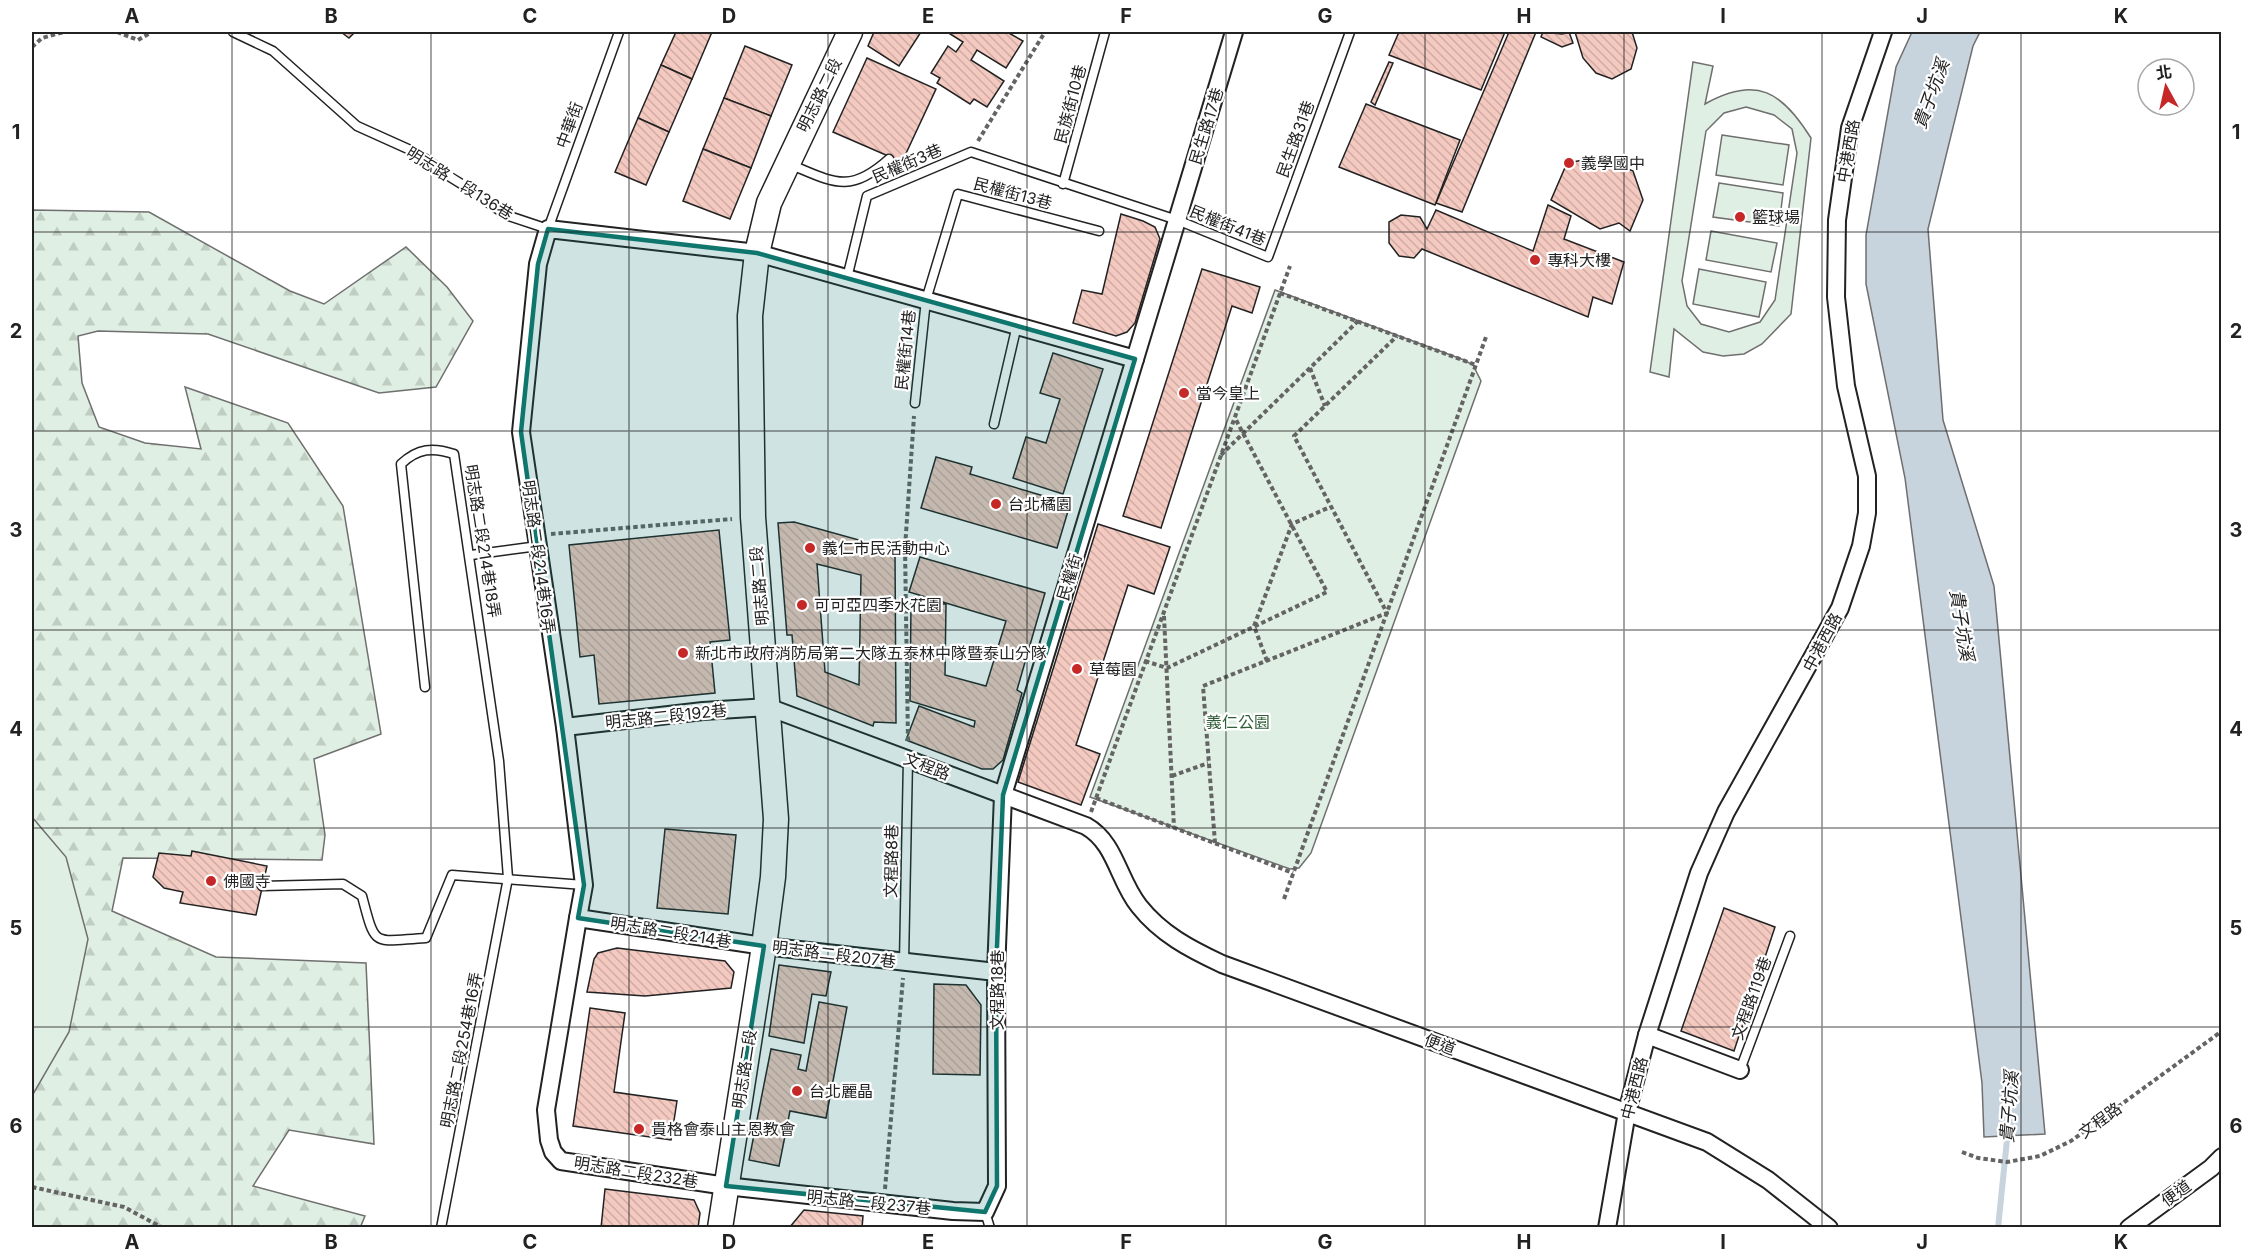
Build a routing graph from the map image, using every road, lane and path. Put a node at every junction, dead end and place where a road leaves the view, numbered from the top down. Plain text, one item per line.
1 (64, 32) edge
2 (117, 32) edge
3 (152, 32) edge
4 (233, 32) edge
5 (619, 32) edge
6 (850, 32) edge
7 (1045, 32) edge
8 (1105, 32) edge
9 (1234, 32) edge
10 (1350, 32) edge
11 (1883, 32) edge
12 (32, 47) edge
13 (970, 152) junction
14 (889, 159) dead end
15 (786, 162) junction
16 (1063, 184) junction
17 (1177, 220) junction
18 (548, 230) junction
19 (1098, 231) dead end
20 (757, 253) junction
21 (1268, 258) joint
22 (1290, 266) dead end
23 (847, 278) junction
24 (1280, 293) junction
25 (926, 300) junction
26 (1358, 321) junction
27 (1017, 326) junction
28 (1397, 336) junction
29 (1486, 337) dead end
30 (1135, 359) junction
31 (1476, 365) junction
32 (1310, 368) junction
33 (915, 403) joint
34 (1325, 406) junction
35 (1235, 418) junction
36 (994, 424) dead end
37 (1244, 433) junction
38 (1220, 456) junction
39 (1330, 507) junction
40 (753, 517) junction
41 (1292, 524) junction
42 (537, 541) junction
43 (471, 555) junction
44 (1164, 611) junction
45 (1387, 613) junction
46 (1254, 626) junction
47 (1145, 661) junction
48 (1267, 661) junction
49 (1167, 668) junction
50 (425, 687) dead end
51 (768, 707) junction
52 (565, 727) junction
53 (908, 759) junction
54 (1208, 763) junction
55 (1172, 776) junction
56 (1003, 795) junction
57 (1096, 798) junction
58 (1086, 826) junction
59 (1174, 828) junction
60 (1215, 843) junction
61 (1293, 873) junction
62 (508, 878) junction
63 (584, 885) junction
64 (262, 886) dead end
65 (1284, 899) dead end
66 (578, 918) junction
67 (1790, 936) dead end
68 (764, 946) junction
69 (904, 963) junction
70 (996, 972) junction
71 (2222, 1031) edge
72 (1647, 1035) junction
73 (1740, 1070) joint
74 (1627, 1112) junction
75 (1962, 1152) dead end
76 (2222, 1157) edge
77 (726, 1186) junction
78 (997, 1186) joint
79 (32, 1187) edge
80 (884, 1203) junction
81 (987, 1220) edge
82 (163, 1227) edge
83 (441, 1227) edge
84 (720, 1227) edge
85 (1607, 1227) edge
86 (1829, 1227) edge
87 (2129, 1227) edge

1 - 12 path
2 - 3 path
4 - 18 lane, 明志路二段136巷
5 - 18 lane, 中華街
6 - 15 main road, 明志路二段
7 - 13 path
8 - 16 lane, 民族街10巷
9 - 17 street, 民生路17巷
10 - 21 lane, 民生路31巷
11 - 72 street, 中港西路
13 - 16 lane, 民權街41巷
13 - 23 lane, 民權街3巷
14 - 15 lane
15 - 20 main road, 明志路二段
16 - 17 lane, 民權街41巷
17 - 21 lane, 民權街41巷
17 - 30 street, 民權街
18 - 20 street, 明志路二段136巷
18 - 42 street, 明志路二段214巷16弄
19 - 25 lane, 民權街13巷
20 - 23 street
20 - 40 main road, 明志路二段
22 - 24 path
23 - 25 street
24 - 26 path
24 - 35 path
25 - 27 street
25 - 33 lane, 民權街14巷
26 - 28 path
26 - 32 path
27 - 30 street
27 - 36 lane
28 - 31 path
28 - 34 path
29 - 31 path
30 - 56 street, 民權街
31 - 45 path
32 - 34 path
32 - 37 path
33 - 53 path
34 - 39 path
35 - 37 path
35 - 38 path
37 - 38 path
37 - 41 path
38 - 44 path
39 - 41 path
39 - 45 path
40 - 42 path
40 - 51 main road, 明志路二段
41 - 46 path
41 - 46 path
42 - 43 lane
42 - 52 street, 明志路二段214巷16弄
43 - 50 lane, 明志路二段214巷18弄
43 - 62 lane, 明志路二段214巷18弄
44 - 47 path
44 - 49 path
45 - 48 path
45 - 61 path
46 - 48 path
46 - 49 path
47 - 49 path
47 - 57 path
48 - 54 path
49 - 55 path
51 - 52 street, 明志路二段192巷
51 - 53 street, 文程路
51 - 68 main road, 明志路二段
52 - 63 street, 明志路二段214巷16弄
53 - 56 street, 文程路
53 - 69 lane, 文程路8巷
54 - 55 path
54 - 60 path
55 - 59 path
56 - 58 street, 文程路
56 - 70 street, 文程路18巷
57 - 58 path
57 - 59 path
58 - 74 street, 便道
59 - 60 path
60 - 61 path
61 - 65 path
62 - 63 lane
62 - 64 lane
62 - 83 lane, 明志路二段254巷16弄
63 - 66 street
66 - 68 street, 明志路二段214巷
66 - 77 street, 明志路二段232巷
67 - 73 lane, 文程路119巷
68 - 69 street, 明志路二段207巷
68 - 77 main road, 明志路二段
69 - 70 street, 明志路二段207巷
69 - 80 path
70 - 78 street, 文程路18巷
71 - 75 path, 文程路
72 - 73 street
72 - 74 street, 中港西路
74 - 85 street, 中港西路
74 - 86 street, 便道
76 - 87 street, 便道
77 - 80 street, 明志路二段237巷
77 - 84 main road, 明志路二段
78 - 81 street, 明志路二段237巷
79 - 82 path
80 - 81 street, 明志路二段237巷

